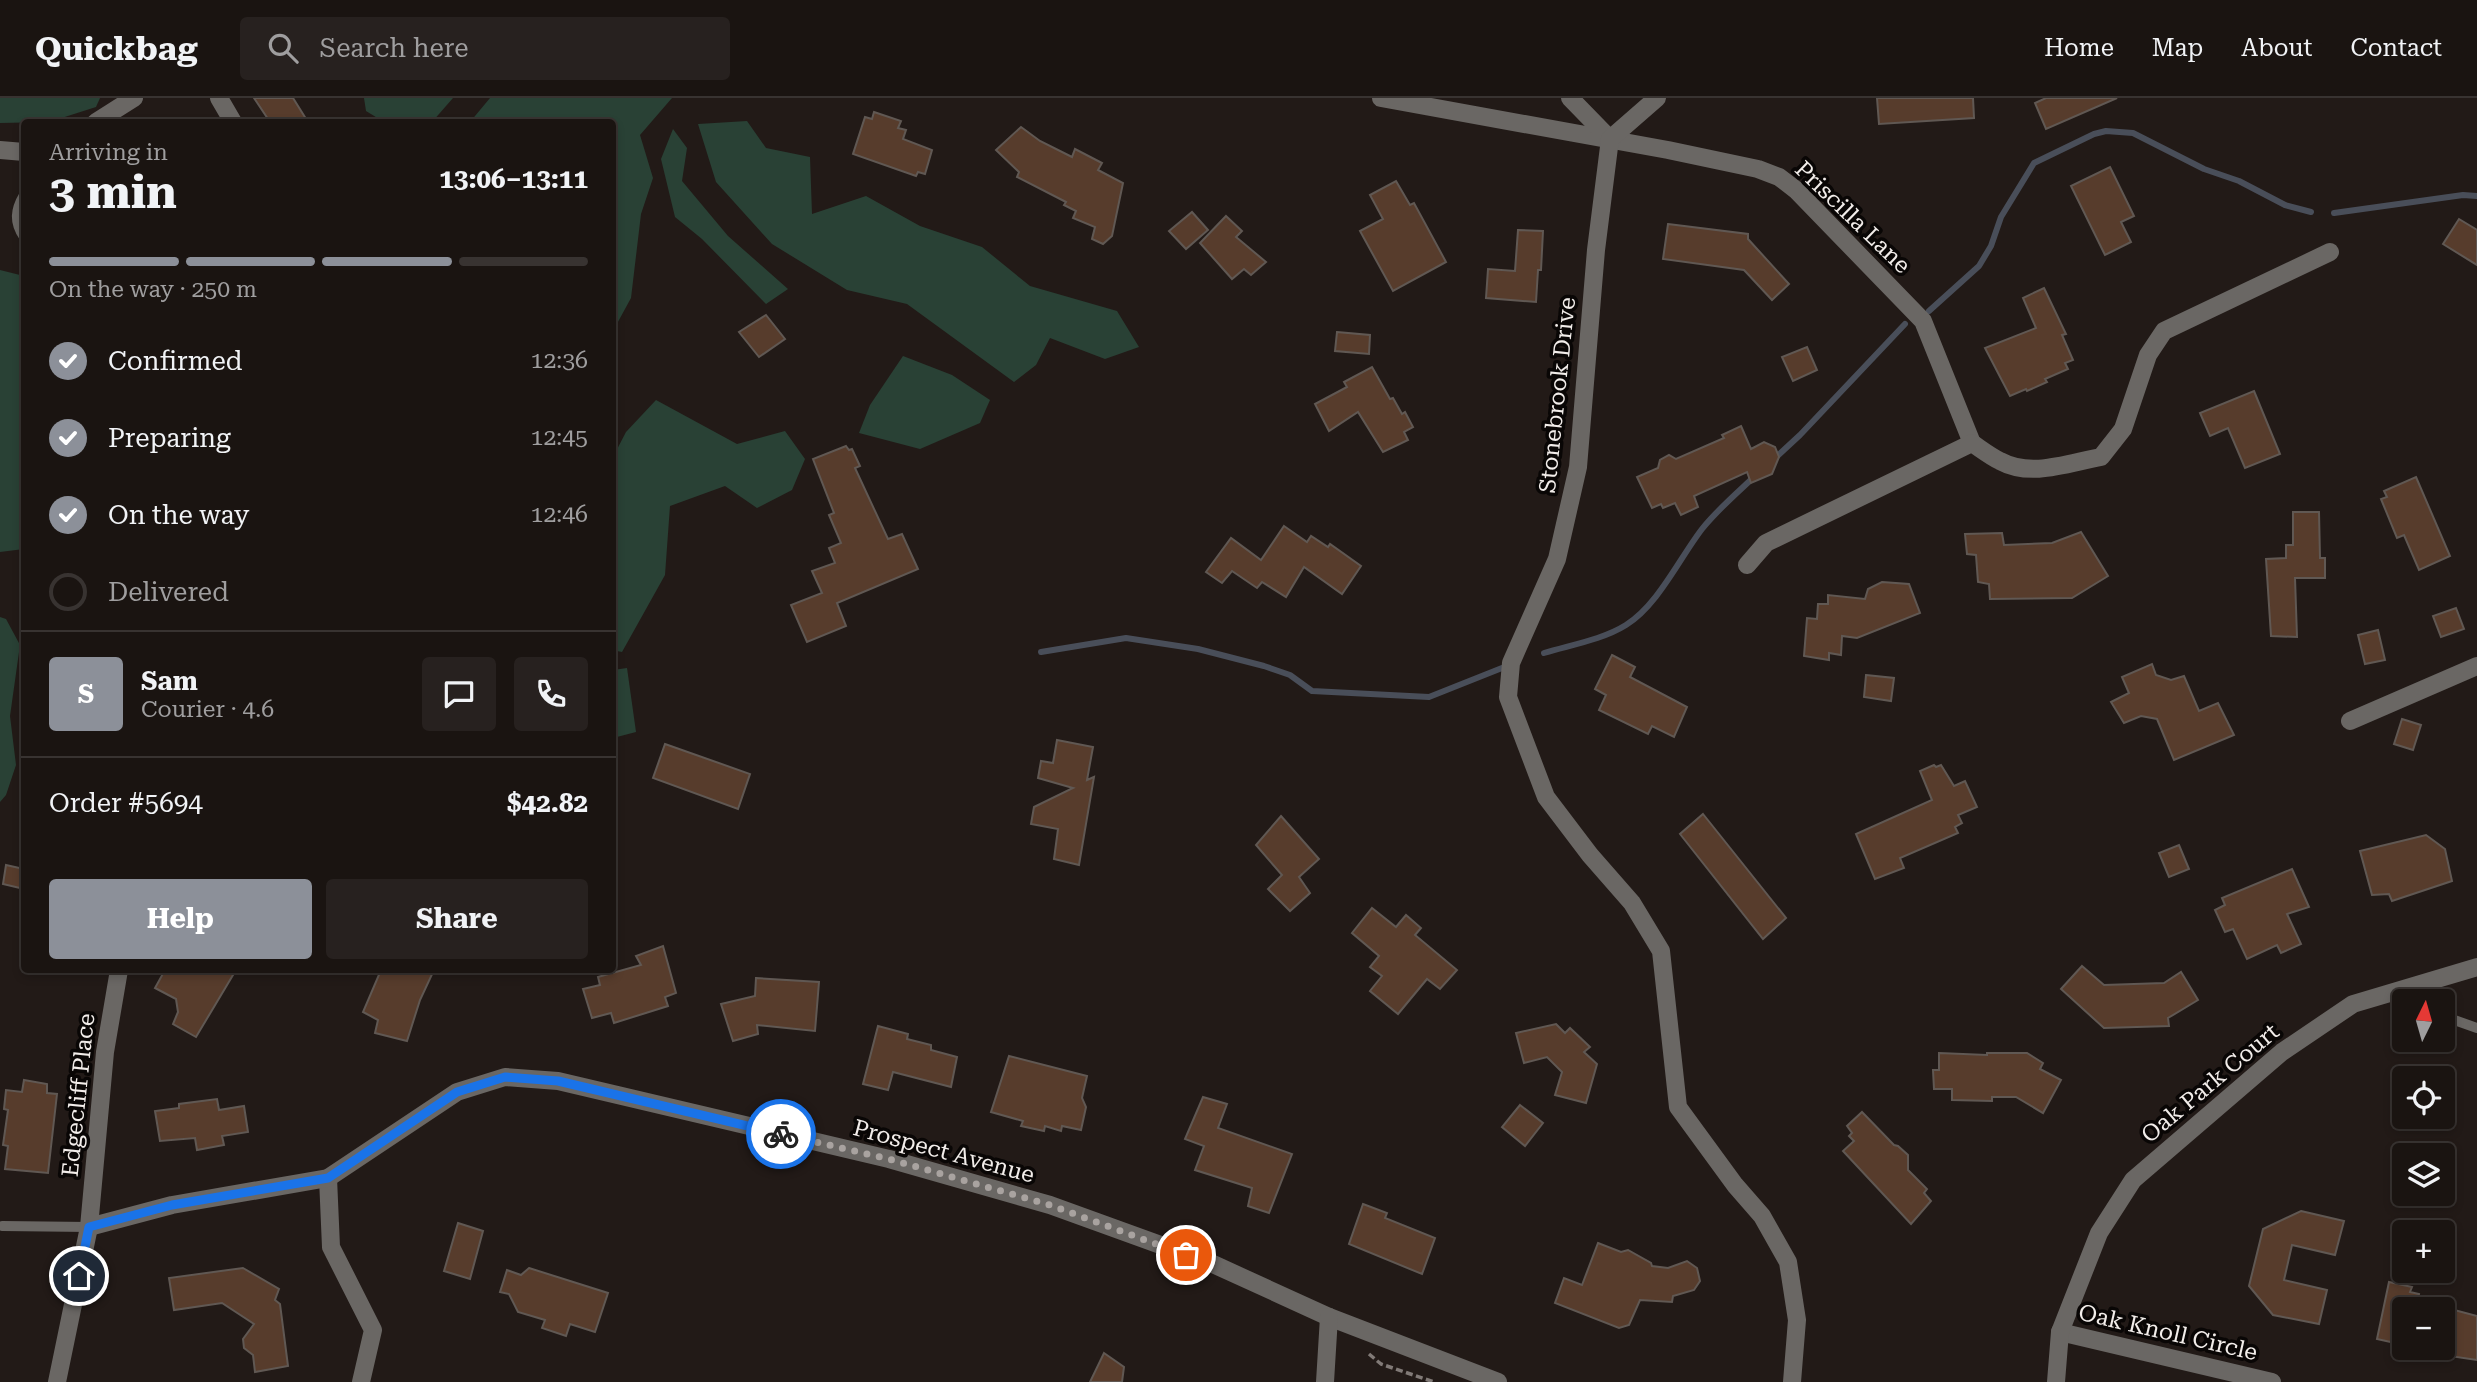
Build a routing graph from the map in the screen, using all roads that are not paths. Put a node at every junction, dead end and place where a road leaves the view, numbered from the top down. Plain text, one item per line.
1 (134, 98) edge
2 (219, 98) edge
3 (1381, 98) edge
4 (1570, 98) edge
5 (1657, 98) edge
6 (101, 119) edge
7 (231, 119) edge
8 (1610, 139) junction
9 (0, 150) edge
10 (21, 152) edge
11 (21, 201) edge
12 (21, 232) edge
13 (2330, 252) dead end
14 (1972, 443) junction
15 (1747, 565) dead end
16 (2477, 666) edge
17 (2350, 721) dead end
18 (2477, 967) edge
19 (118, 973) edge
20 (2418, 984) junction
21 (2422, 989) edge
22 (2455, 1020) edge
23 (2477, 1028) edge
24 (328, 1178) junction
25 (2, 1226) edge
26 (89, 1227) junction
27 (1329, 1317) junction
28 (2060, 1332) junction
29 (57, 1382) edge
30 (361, 1382) edge
31 (1325, 1382) edge
32 (1499, 1382) edge
33 (1792, 1382) edge
34 (2056, 1382) edge
35 (2272, 1382) edge

1 - 6 street
2 - 7 street
3 - 8 street, Priscilla Lane
4 - 8 street
5 - 8 street
8 - 14 street, Priscilla Lane
8 - 33 street, Stonebrook Drive
9 - 10 street
11 - 12 lane
13 - 14 street
14 - 15 street
16 - 17 street
18 - 20 street, Oak Park Court
19 - 26 street, Edgecliff Place
20 - 21 lane
20 - 28 street, Oak Park Court
22 - 23 lane
24 - 26 street, Prospect Avenue
24 - 27 street, Prospect Avenue
24 - 30 street
25 - 26 lane
26 - 29 street, Edgecliff Place
27 - 31 street
27 - 32 street, Prospect Avenue
28 - 34 street, Oak Knoll Circle
28 - 35 street, Oak Knoll Circle

